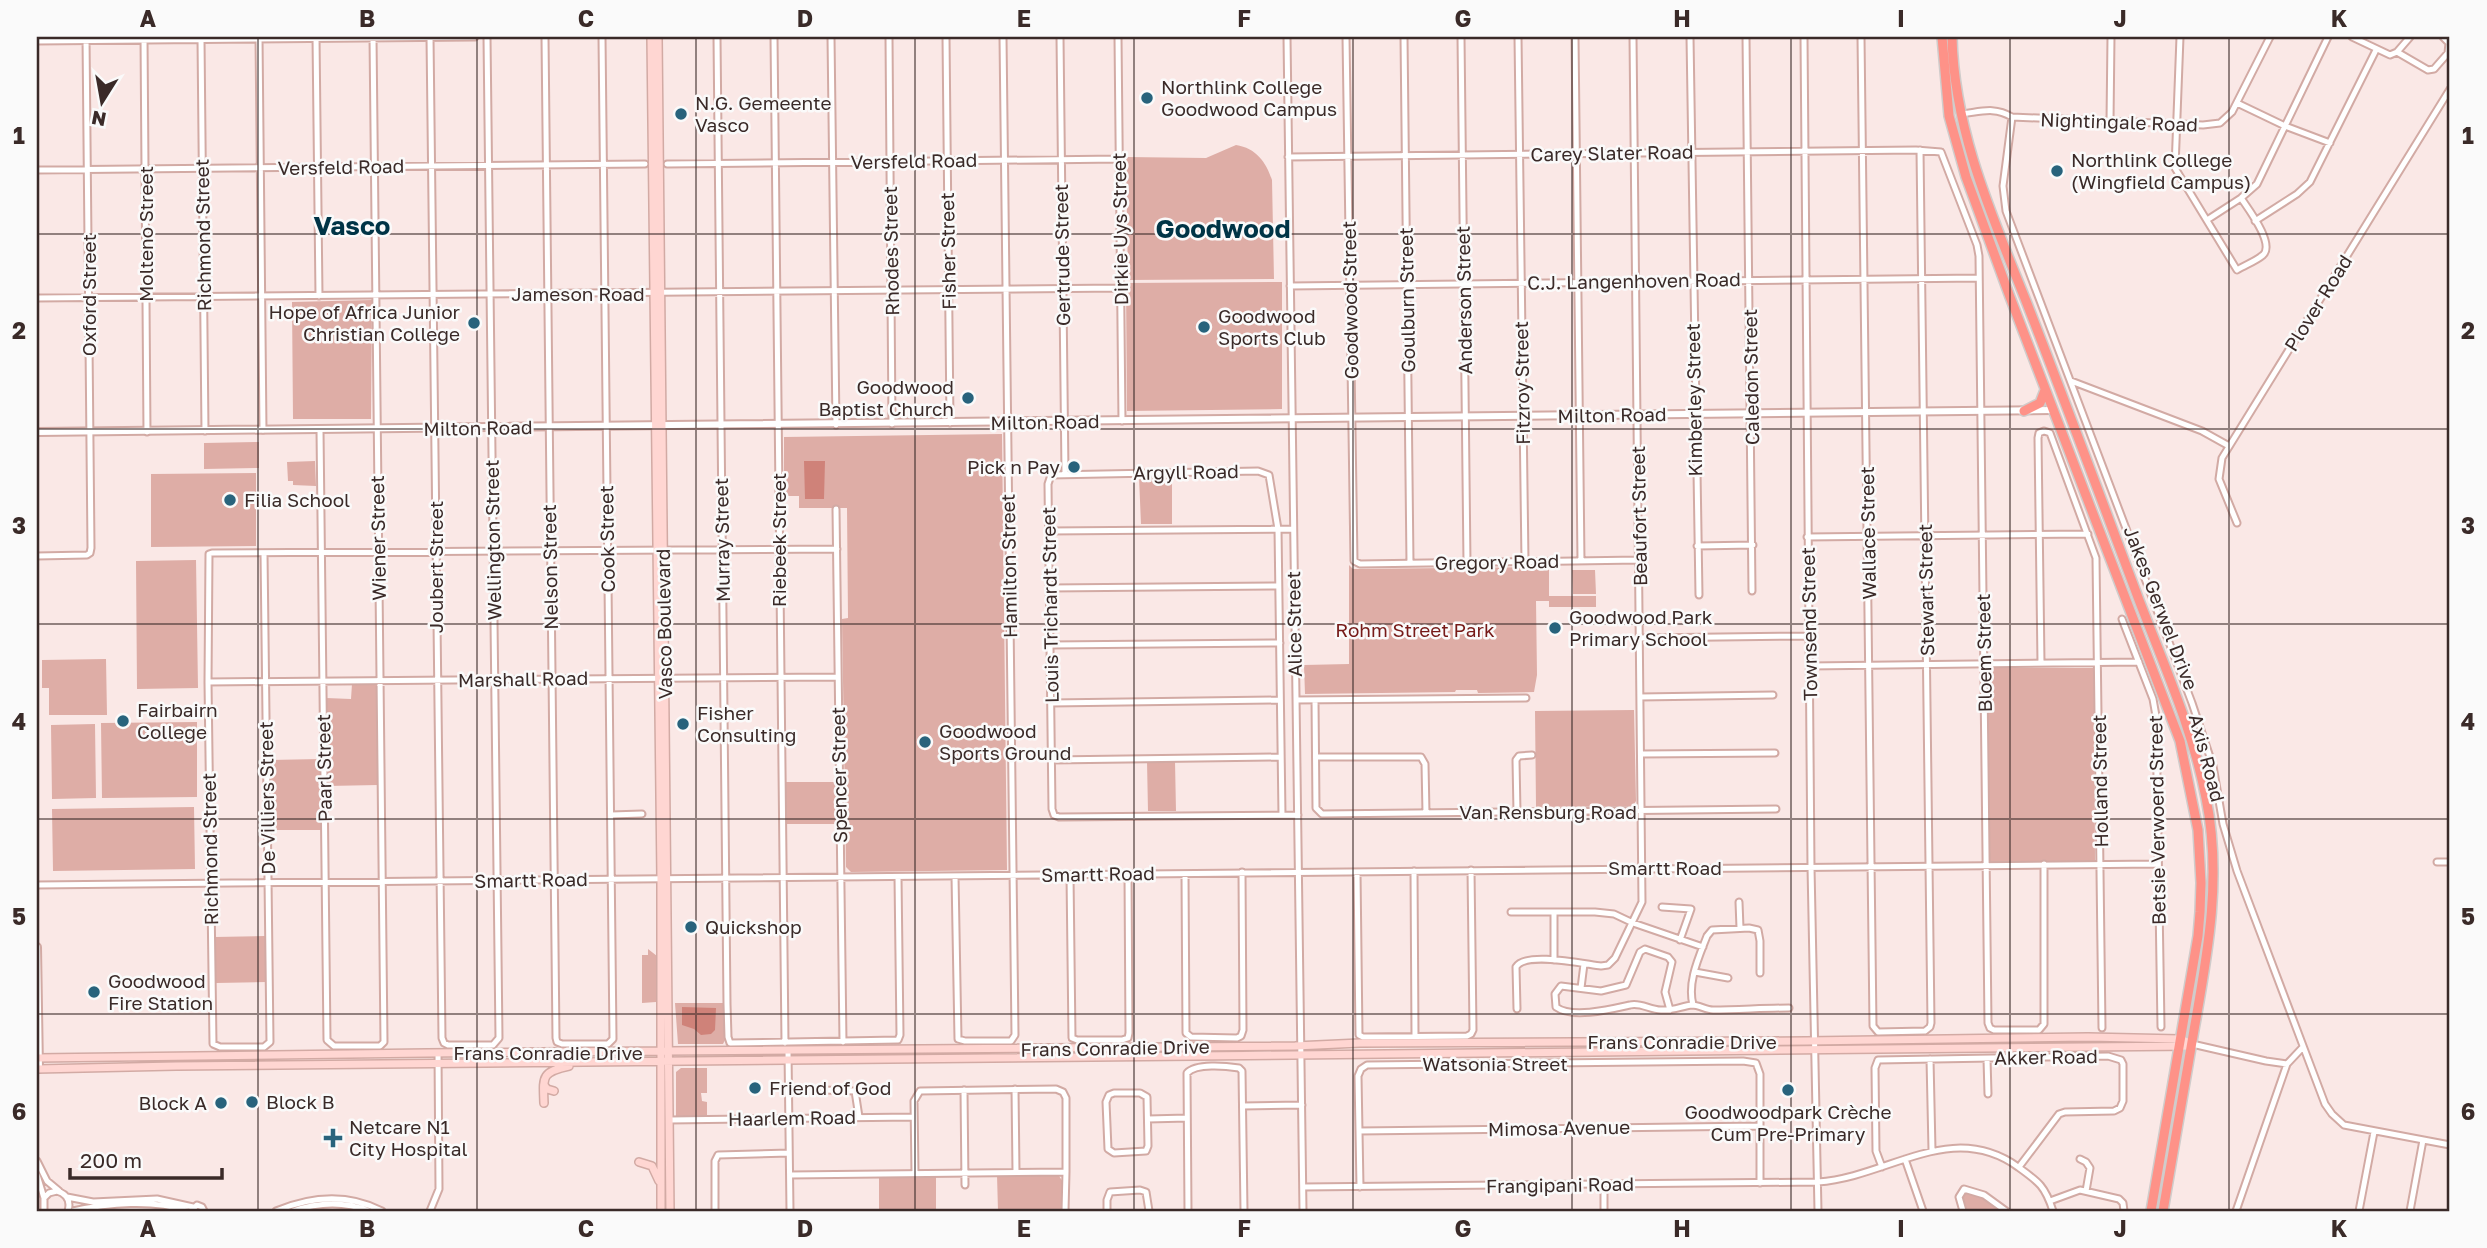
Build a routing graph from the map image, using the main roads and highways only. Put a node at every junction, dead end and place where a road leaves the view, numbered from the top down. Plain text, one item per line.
1 (651, 37) edge
2 (657, 37) edge
3 (1942, 37) edge
4 (1952, 37) edge
5 (1946, 99) junction
6 (1961, 114) junction
7 (1980, 216) junction
8 (657, 293) junction
9 (2027, 303) junction
10 (2045, 390) junction
11 (2053, 410) junction
12 (2024, 411) road end
13 (2089, 467) junction
14 (664, 879) junction
15 (2180, 1044) junction
16 (2194, 1045) junction
17 (660, 1052) junction
18 (669, 1052) junction
19 (787, 1052) junction
20 (38, 1058) edge
21 (586, 1062) junction
22 (665, 1062) junction
23 (37, 1071) edge
24 (543, 1084) junction
25 (554, 1091) dead end
26 (544, 1103) dead end
27 (639, 1162) dead end
28 (661, 1188) junction
29 (661, 1211) edge
30 (670, 1211) edge
31 (2151, 1211) edge
32 (2163, 1211) edge

1 - 8 main road, Vasco Boulevard
2 - 8 main road, Vasco Boulevard
3 - 5 highway, Jakes Gerwel Drive
4 - 6 highway, Jakes Gerwel Drive
5 - 6 highway
5 - 7 highway, Jakes Gerwel Drive
6 - 7 highway
6 - 9 highway, Jakes Gerwel Drive
7 - 10 highway, Jakes Gerwel Drive
8 - 14 main road, Vasco Boulevard
9 - 11 highway
9 - 13 highway, Jakes Gerwel Drive
10 - 11 highway, Jakes Gerwel Drive
10 - 12 highway
11 - 13 highway
11 - 15 highway, Jakes Gerwel Drive
13 - 16 highway, Jakes Gerwel Drive
14 - 17 main road, Vasco Boulevard
14 - 18 main road, Vasco Boulevard
15 - 16 main road, Frans Conradie Drive
15 - 19 main road, Frans Conradie Drive
15 - 19 main road, Frans Conradie Drive
15 - 31 highway, Jakes Gerwel Drive
16 - 32 highway, Jakes Gerwel Drive
17 - 18 main road, Frans Conradie Drive
17 - 20 main road, Frans Conradie Drive
17 - 22 main road, Vasco Boulevard
18 - 19 main road, Frans Conradie Drive
18 - 22 main road, Vasco Boulevard
19 - 22 main road, Frans Conradie Drive
21 - 22 main road, Frans Conradie Drive
21 - 23 main road, Frans Conradie Drive
21 - 24 main road
22 - 28 main road, Vasco Boulevard
22 - 30 main road, Vasco Boulevard
24 - 25 main road
24 - 26 main road
27 - 28 main road
28 - 29 main road, Vasco Boulevard

